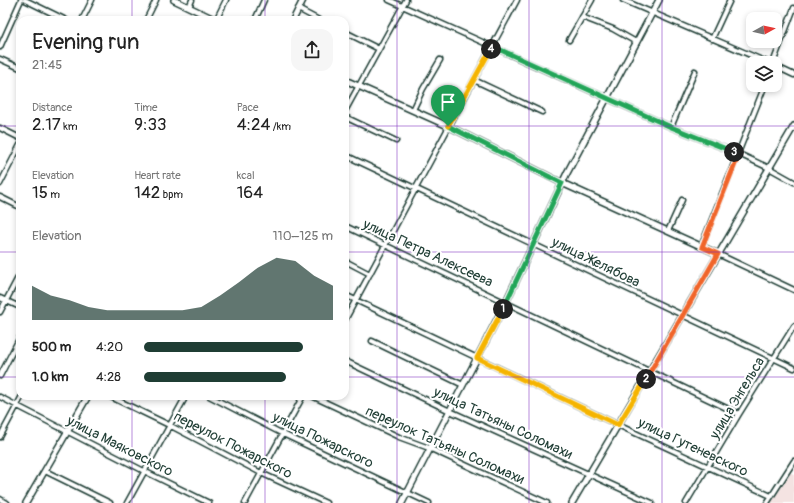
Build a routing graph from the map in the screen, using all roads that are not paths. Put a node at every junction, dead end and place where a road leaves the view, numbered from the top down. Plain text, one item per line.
1 (21, 0) edge
2 (26, 0) edge
3 (92, 0) edge
4 (156, 0) edge
5 (174, 0) edge
6 (192, 0) edge
7 (226, 0) edge
8 (264, 0) edge
9 (303, 0) edge
10 (389, 0) edge
11 (406, 0) edge
12 (517, 0) edge
13 (592, 0) edge
14 (623, 0) edge
15 (659, 0) edge
16 (730, 0) edge
17 (402, 6) junction
18 (188, 7) junction
19 (794, 8) edge
20 (298, 10) junction
21 (652, 12) junction
22 (58, 16) edge
23 (84, 16) edge
24 (148, 16) edge
25 (207, 16) edge
26 (218, 16) edge
27 (257, 16) edge
28 (294, 16) edge
29 (311, 16) edge
30 (582, 17) junction
31 (349, 34) edge
32 (712, 39) junction
33 (569, 40) dead end
34 (636, 42) junction
35 (492, 46) junction
36 (0, 47) edge
37 (379, 49) junction
38 (752, 56) edge
39 (776, 56) edge
40 (0, 59) edge
41 (440, 60) dead end
42 (16, 66) edge
43 (782, 69) edge
44 (695, 72) dead end
45 (794, 75) edge
46 (474, 80) junction
47 (349, 82) edge
48 (359, 86) junction
49 (762, 92) edge
50 (607, 98) junction
51 (349, 104) edge
52 (413, 110) junction
53 (542, 112) dead end
54 (349, 119) edge
55 (448, 126) junction
56 (794, 126) edge
57 (671, 127) junction
58 (0, 128) edge
59 (16, 136) edge
60 (396, 141) dead end
61 (16, 153) edge
62 (739, 154) junction
63 (349, 158) edge
64 (769, 168) junction
65 (794, 182) edge
66 (562, 183) junction
67 (0, 184) edge
68 (414, 189) junction
69 (0, 197) edge
70 (682, 200) dead end
71 (16, 205) edge
72 (349, 228) edge
73 (668, 231) junction
74 (534, 244) junction
75 (386, 245) junction
76 (702, 247) junction
77 (718, 254) junction
78 (349, 263) edge
79 (370, 274) junction
80 (16, 281) edge
81 (794, 290) edge
82 (349, 297) edge
83 (0, 298) edge
84 (6, 300) junction
85 (356, 300) junction
86 (506, 302) junction
87 (16, 305) edge
88 (0, 312) edge
89 (349, 313) edge
90 (682, 316) junction
91 (794, 326) edge
92 (372, 341) dead end
93 (16, 345) edge
94 (775, 357) junction
95 (477, 358) junction
96 (349, 363) edge
97 (794, 368) edge
98 (650, 371) junction
99 (0, 376) edge
100 (463, 385) junction
101 (0, 397) edge
102 (20, 400) edge
103 (86, 400) edge
104 (117, 400) edge
105 (184, 400) edge
106 (217, 400) edge
107 (301, 400) edge
108 (320, 400) edge
109 (17, 406) junction
110 (450, 411) junction
111 (739, 414) junction
112 (169, 425) junction
113 (618, 425) junction
114 (68, 431) junction
115 (283, 434) junction
116 (0, 437) edge
117 (429, 448) junction
118 (794, 461) edge
119 (708, 467) junction
120 (45, 471) junction
121 (144, 471) junction
122 (261, 473) junction
123 (588, 474) junction
124 (407, 493) junction
125 (771, 496) junction
126 (0, 499) edge
127 (7, 503) edge
128 (26, 503) edge
129 (110, 503) edge
130 (127, 503) edge
131 (210, 503) edge
132 (245, 503) edge
133 (326, 503) edge
134 (402, 503) edge
135 (429, 503) edge
136 (547, 503) edge
137 (572, 503) edge
138 (652, 503) edge
139 (686, 503) edge
140 (767, 503) edge

1 - 36 street
2 - 22 street
3 - 23 street
4 - 24 street
5 - 18 main road
6 - 18 street
7 - 26 street
8 - 27 street
9 - 20 main road
10 - 17 street
11 - 17 street
12 - 35 street
13 - 30 street
14 - 21 street
15 - 21 main road
16 - 32 street
17 - 35 street
17 - 37 street
18 - 25 main road
19 - 39 street
20 - 28 main road
20 - 29 street
21 - 32 street
21 - 34 main road
30 - 33 street
30 - 34 street
31 - 37 street
32 - 38 street
34 - 50 main road
35 - 46 street
35 - 50 street
37 - 48 street
40 - 42 street
41 - 52 street
43 - 45 street
44 - 57 street
46 - 53 street
46 - 55 street
47 - 48 main road
48 - 51 street
48 - 52 main road
49 - 62 street
50 - 57 street
50 - 66 main road
52 - 55 main road
54 - 60 street
55 - 66 main road
55 - 68 street
56 - 64 main road
57 - 62 street
58 - 59 street
61 - 67 street
62 - 64 street
62 - 76 street
63 - 68 street, улица Желябова
64 - 65 street
64 - 77 main road
66 - 73 main road
66 - 74 main road
68 - 74 street, улица Желябова
68 - 75 street
69 - 71 street
70 - 73 street
72 - 75 street, улица Петра Алексеева
73 - 76 main road
74 - 86 main road
74 - 90 street, улица Желябова
75 - 79 street
75 - 86 street, улица Петра Алексеева
76 - 77 main road
77 - 81 street
77 - 90 main road
78 - 79 street
79 - 85 street
80 - 84 street
82 - 85 street, улица Гутеневского
83 - 84 street
84 - 87 street
84 - 88 street
85 - 89 street
85 - 95 street, улица Гутеневского
86 - 95 main road
86 - 98 street, улица Петра Алексеева
90 - 94 street, улица Желябова
90 - 98 main road
91 - 94 street, улица Энгельса
92 - 100 street
93 - 99 street
94 - 97 street, улица Желябова
94 - 111 street, улица Энгельса
95 - 100 main road
95 - 113 street, улица Гутеневского
96 - 110 street, улица Татьяны Соломахи
98 - 111 street, улица Петра Алексеева
98 - 113 main road
100 - 110 main road
101 - 109 street, улица Маяковского
102 - 109 street
103 - 114 main road
104 - 112 street, переулок Пожарского
105 - 112 street
106 - 115 street, улица Пожарского
107 - 115 street
108 - 117 street, переулок Татьяны Соломахи
109 - 114 street, улица Маяковского
109 - 116 street
110 - 117 main road
110 - 123 street, улица Татьяны Соломахи
111 - 119 street, улица Энгельса
112 - 121 street
112 - 122 street, переулок Пожарского
113 - 119 street, улица Гутеневского
113 - 123 main road
114 - 120 main road
114 - 121 street, улица Маяковского
115 - 122 street
115 - 124 street, улица Пожарского
117 - 124 main road
117 - 136 street, переулок Татьяны Соломахи
118 - 125 street
119 - 125 street, улица Гутеневского
119 - 139 street, улица Энгельса
120 - 128 main road
120 - 129 street
121 - 130 street
121 - 131 street, улица Маяковского
122 - 132 street
122 - 133 street, переулок Пожарского
123 - 137 main road
123 - 138 street, улица Татьяны Соломахи
124 - 134 main road
124 - 135 street, улица Пожарского
125 - 140 street
126 - 127 street

